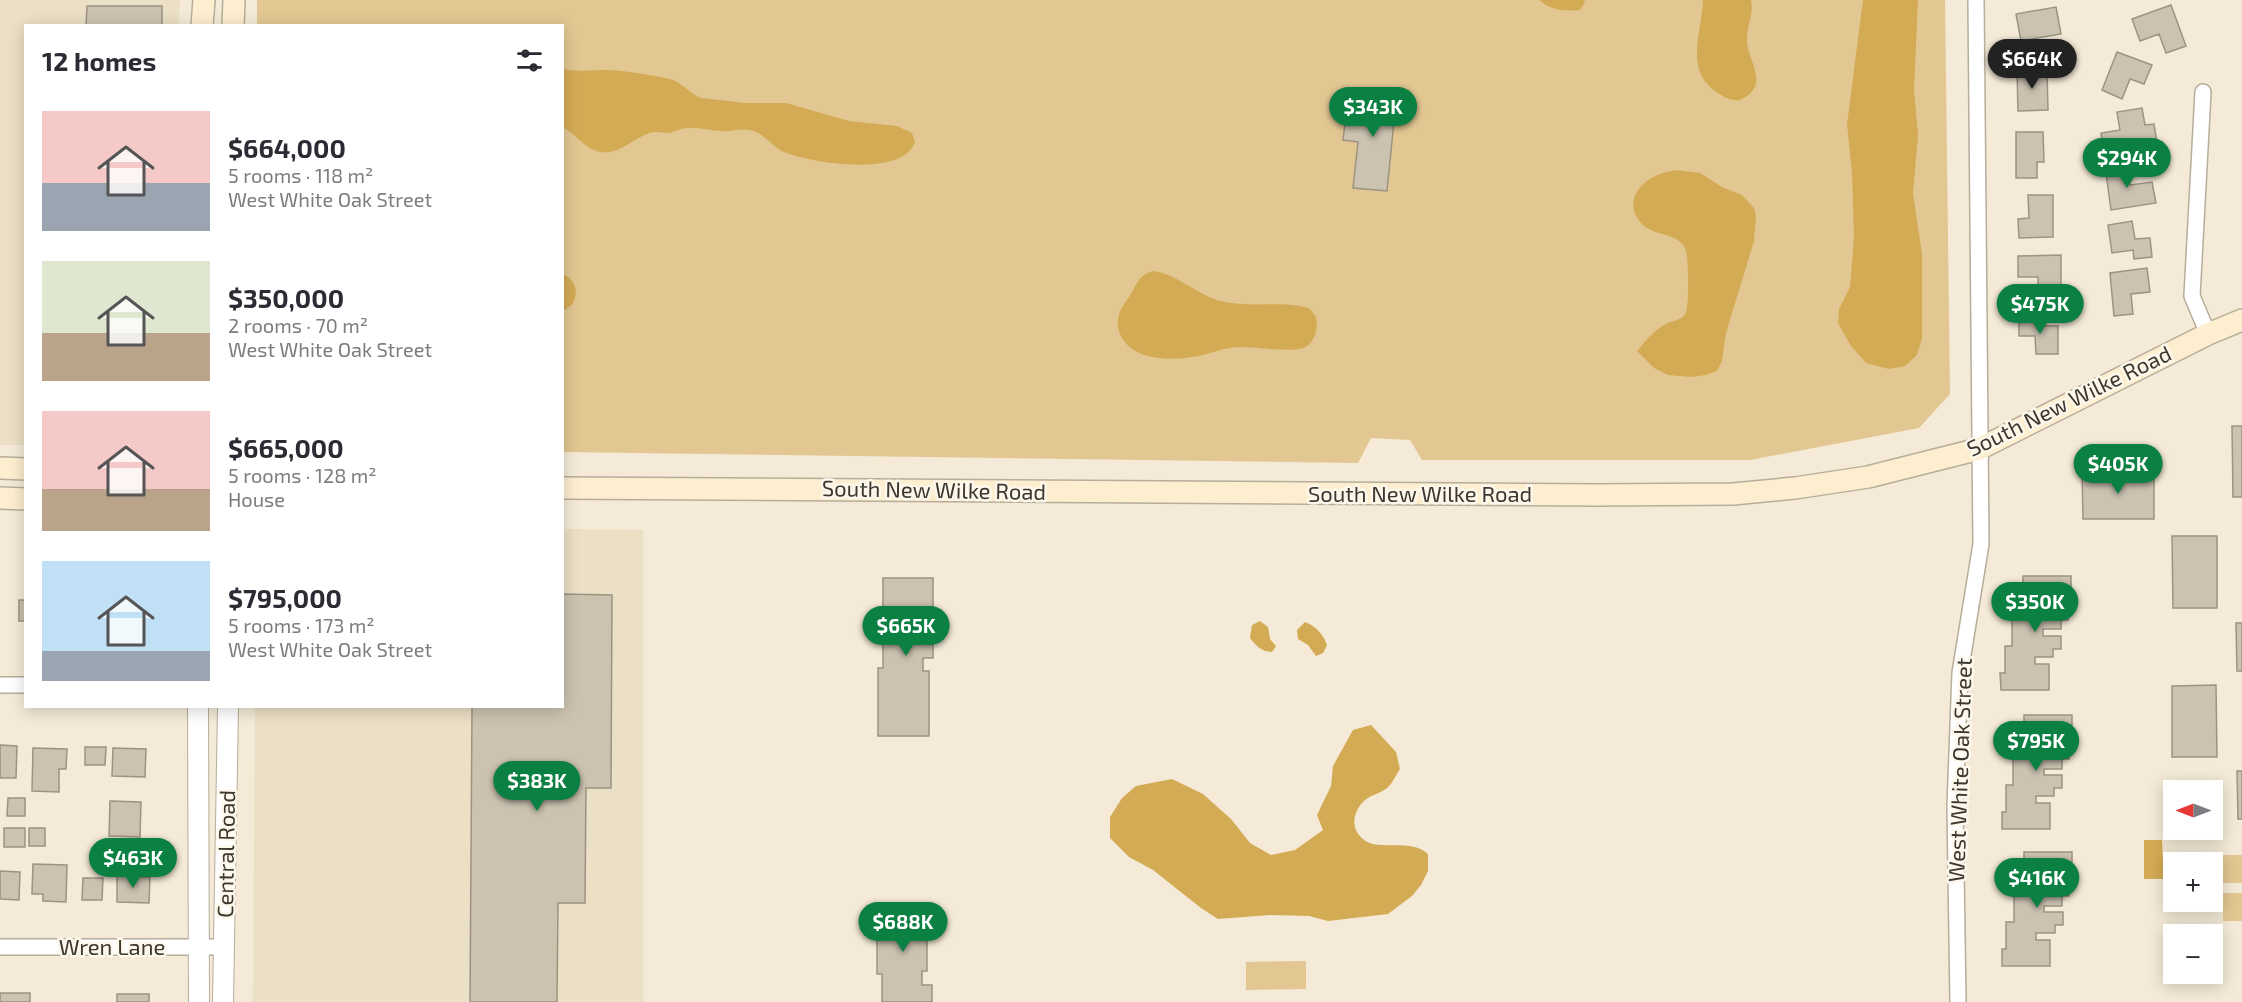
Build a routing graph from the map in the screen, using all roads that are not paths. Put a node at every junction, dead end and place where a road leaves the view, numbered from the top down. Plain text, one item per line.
1 (204, 0) edge
2 (234, 0) edge
3 (1976, 0) edge
4 (202, 24) edge
5 (234, 24) edge
6 (2204, 92) dead end
7 (2242, 320) edge
8 (2208, 334) junction
9 (1979, 448) junction
10 (0, 468) edge
11 (24, 469) edge
12 (564, 488) edge
13 (0, 498) edge
14 (24, 499) edge
15 (0, 685) edge
16 (24, 685) edge
17 (198, 708) edge
18 (228, 708) edge
19 (0, 947) edge
20 (200, 947) junction
21 (224, 947) junction
22 (199, 1002) edge
23 (223, 1002) edge
24 (1958, 1002) edge

1 - 4 main road
2 - 5 main road
3 - 9 street, West White Oak Street
6 - 8 street
7 - 8 main road, South New Wilke Road
8 - 9 main road, South New Wilke Road
9 - 12 main road, South New Wilke Road
9 - 24 street, West White Oak Street
10 - 11 main road
13 - 14 main road
15 - 16 street
17 - 20 street, Central Road
18 - 21 street, Central Road
19 - 20 street, Wren Lane
20 - 21 street, Wren Lane
20 - 22 street, Central Road
21 - 23 street, Central Road

